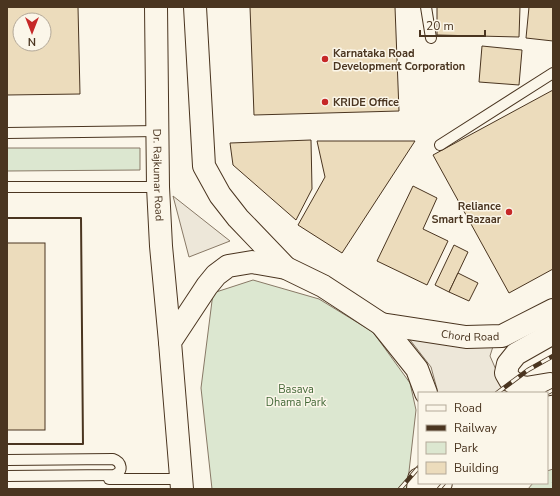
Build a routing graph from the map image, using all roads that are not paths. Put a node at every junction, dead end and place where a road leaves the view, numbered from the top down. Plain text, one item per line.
1 (156, 7) edge
2 (195, 7) edge
3 (426, 7) edge
4 (431, 38) dead end
5 (553, 73) edge
6 (158, 131) junction
7 (7, 133) edge
8 (440, 145) dead end
9 (7, 187) edge
10 (158, 187) junction
11 (286, 268) junction
12 (553, 310) edge
13 (381, 324) junction
14 (553, 333) edge
15 (170, 342) junction
16 (547, 387) edge
17 (426, 392) edge
18 (7, 460) edge
19 (7, 476) edge
20 (7, 481) edge
21 (182, 484) edge

1 - 6 main road, Dr. Rajkumar Road
2 - 11 main road
3 - 4 lane
5 - 8 lane
6 - 7 lane
6 - 10 main road, Dr. Rajkumar Road
9 - 10 lane
10 - 15 main road, Dr. Rajkumar Road
11 - 13 main road
11 - 15 main road
12 - 13 main road, Chord Road
13 - 17 main road
14 - 16 main road
15 - 21 main road, Dr. Rajkumar Road
18 - 19 lane
20 - 21 lane

